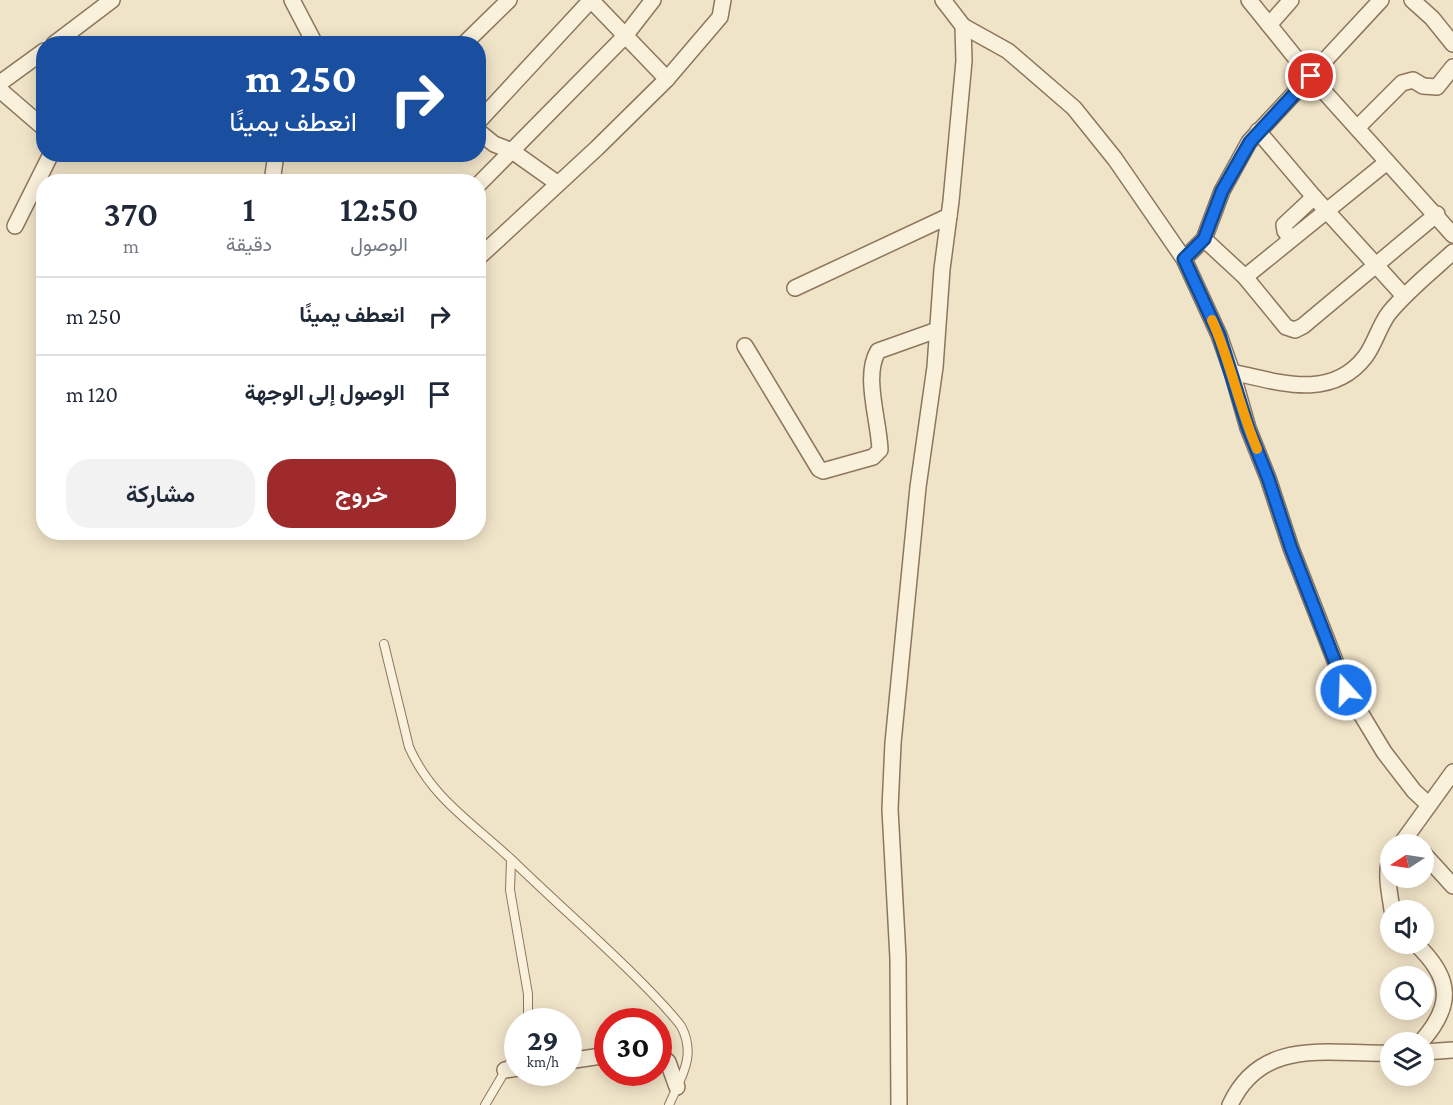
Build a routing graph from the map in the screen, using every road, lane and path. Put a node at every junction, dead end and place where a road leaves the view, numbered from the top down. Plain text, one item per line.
1 (112, 0) edge
2 (292, 0) edge
3 (509, 0) edge
4 (591, 0) edge
5 (652, 0) edge
6 (723, 0) edge
7 (943, 0) edge
8 (1250, 0) edge
9 (1292, 0) edge
10 (1381, 0) edge
11 (1412, 0) edge
12 (1269, 25) junction
13 (963, 26) junction
14 (65, 36) edge
15 (309, 36) edge
16 (472, 36) edge
17 (625, 36) junction
18 (1453, 44) edge
19 (36, 57) edge
20 (1453, 67) edge
21 (1311, 76) junction
22 (667, 79) junction
23 (0, 83) edge
24 (0, 90) edge
25 (486, 113) edge
26 (36, 121) edge
27 (1357, 128) junction
28 (1258, 131) junction
29 (486, 137) edge
30 (512, 152) junction
31 (1387, 162) junction
32 (486, 177) edge
33 (557, 183) junction
34 (36, 184) edge
35 (1314, 197) junction
36 (1326, 211) junction
37 (1437, 214) junction
38 (949, 216) junction
39 (15, 226) dead end
40 (1453, 235) edge
41 (1204, 239) junction
42 (1292, 239) junction
43 (486, 250) edge
44 (1453, 252) edge
45 (1184, 259) junction
46 (1377, 265) junction
47 (1245, 277) junction
48 (795, 288) dead end
49 (1404, 296) junction
50 (937, 330) junction
51 (744, 346) dead end
52 (1232, 372) junction
53 (384, 644) dead end
54 (1453, 772) edge
55 (1429, 805) junction
56 (1413, 834) edge
57 (511, 860) junction
58 (1434, 865) edge
59 (1453, 886) edge
60 (1426, 954) edge
61 (528, 1008) edge
62 (1434, 1032) edge
63 (1453, 1050) edge
64 (1434, 1051) edge
65 (1380, 1053) edge
66 (672, 1073) edge
67 (504, 1078) edge
68 (677, 1087) junction
69 (484, 1105) edge
70 (669, 1105) edge
71 (899, 1105) edge
72 (1230, 1105) edge

1 - 14 street
2 - 15 street
3 - 16 street
4 - 17 street
4 - 25 street
5 - 17 street
6 - 22 street
7 - 13 street
8 - 12 street
9 - 12 street
10 - 21 street
11 - 18 street
12 - 21 street
13 - 38 street
13 - 45 street
17 - 22 street
17 - 30 street
19 - 23 street
20 - 27 street
21 - 27 street
21 - 28 street
22 - 33 street
24 - 26 street
27 - 31 street
28 - 35 street
28 - 41 street
29 - 30 street
30 - 32 street
30 - 33 street
31 - 36 street
31 - 37 street
33 - 43 street
34 - 39 street
35 - 36 street
35 - 42 street
36 - 42 street
36 - 46 street
37 - 40 street
37 - 46 street
38 - 48 street
38 - 50 street
41 - 45 street
41 - 47 street
42 - 47 street
44 - 49 street
45 - 52 street
46 - 47 street
46 - 49 street
49 - 52 street
50 - 51 street
50 - 71 street
52 - 55 street
53 - 57 lane
54 - 55 street
55 - 56 street
57 - 61 lane
57 - 68 lane
58 - 59 street
60 - 62 street
63 - 64 street
65 - 72 street
66 - 68 street
67 - 69 lane
68 - 70 lane

